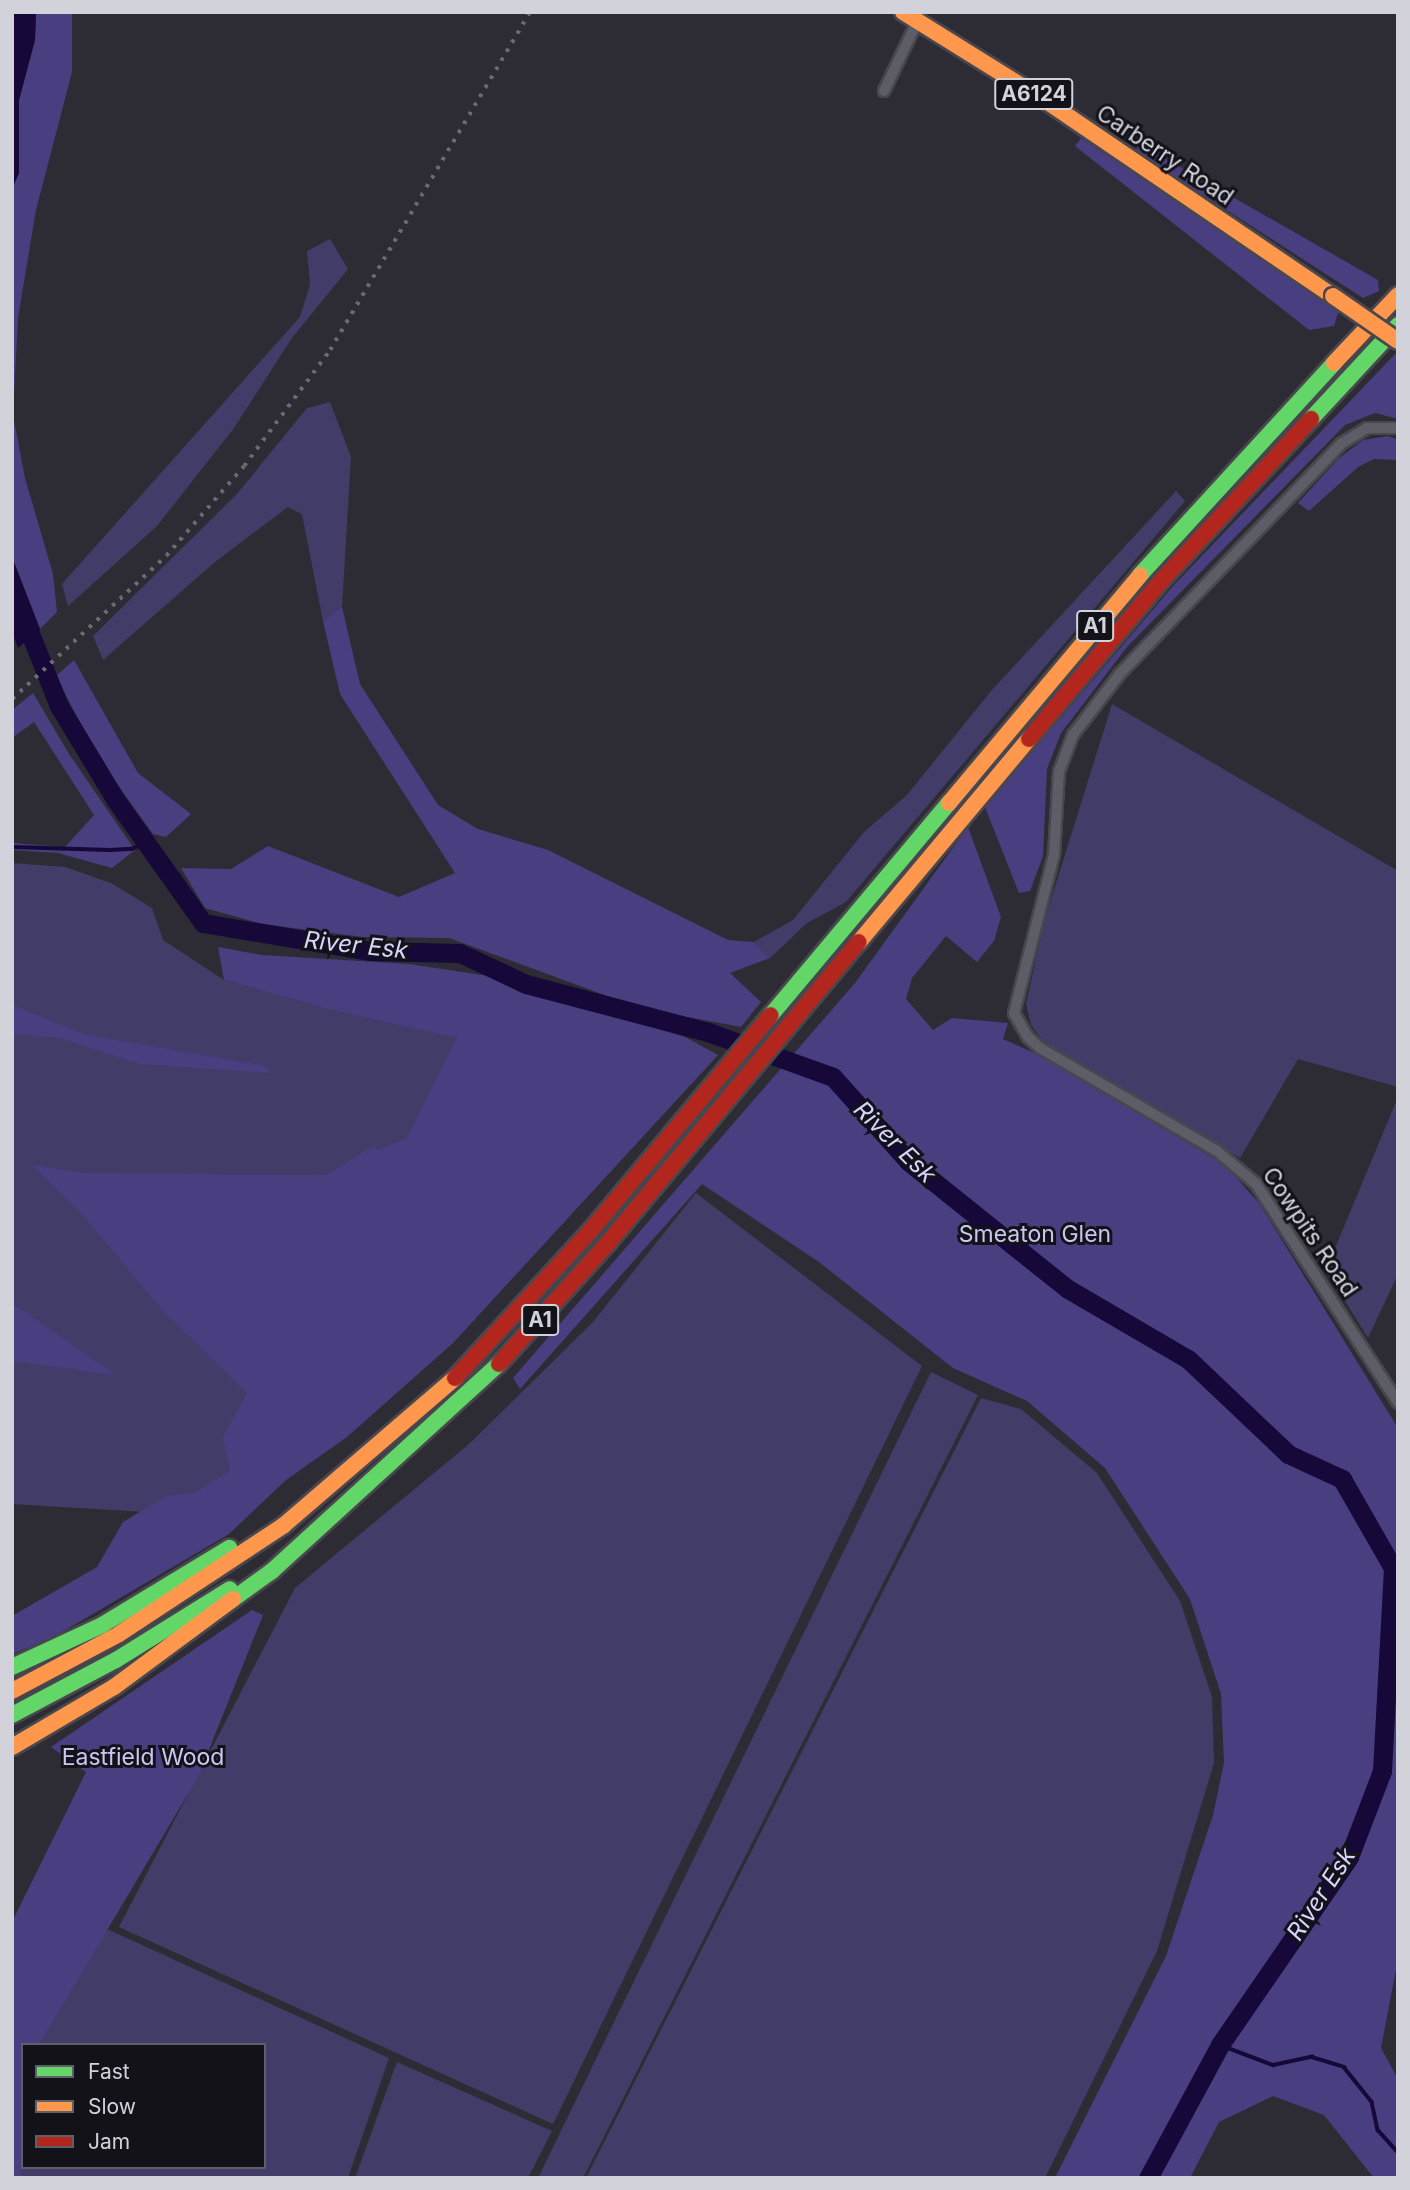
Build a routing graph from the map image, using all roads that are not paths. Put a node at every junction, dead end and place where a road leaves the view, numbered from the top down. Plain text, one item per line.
1 (903, 12) edge
2 (917, 22) junction
3 (884, 91) dead end
4 (1398, 295) edge
5 (1398, 325) edge
6 (1398, 341) edge
7 (1398, 428) edge
8 (1398, 1403) edge
9 (388, 1440) junction
10 (357, 1494) junction
11 (12, 1667) edge
12 (12, 1691) edge
13 (12, 1715) edge
14 (12, 1747) edge

1 - 2 main road, Carberry Road / A6124
2 - 3 street
2 - 6 main road, Carberry Road / A6124, bridge
4 - 9 main road, A1
5 - 10 main road, A1
7 - 8 street, Cowpits Road
9 - 11 main road, A1
9 - 12 main road, A1
10 - 13 main road, A1
10 - 14 main road, A1

